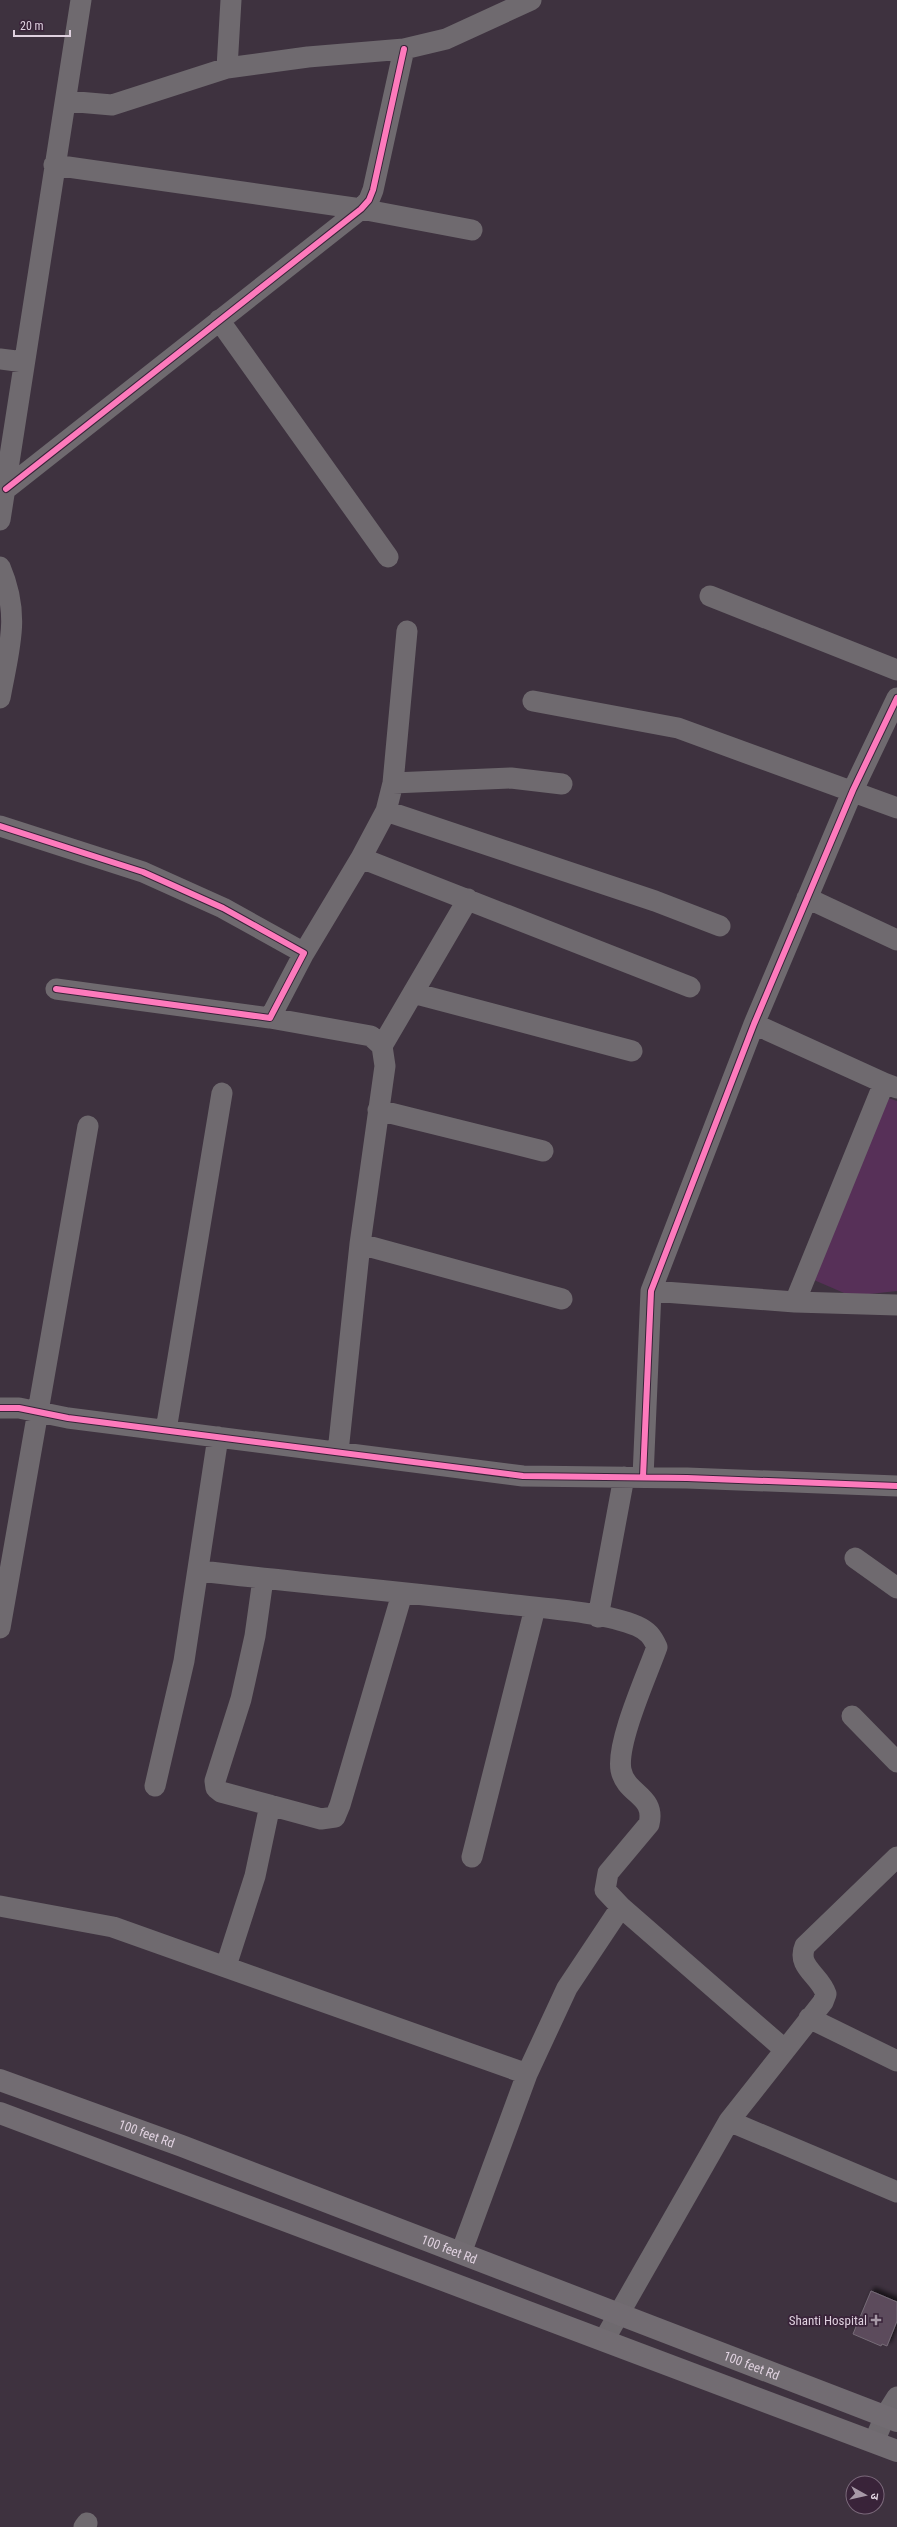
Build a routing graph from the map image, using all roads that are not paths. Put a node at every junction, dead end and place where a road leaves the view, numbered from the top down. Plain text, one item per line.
1 (81, 0) edge
2 (231, 0) edge
3 (531, 0) edge
4 (404, 49) junction
5 (228, 68) junction
6 (66, 101) junction
7 (54, 165) junction
8 (361, 209) junction
9 (472, 230) dead end
10 (219, 320) junction
11 (0, 359) edge
12 (24, 362) junction
13 (6, 489) junction
14 (0, 520) edge
15 (388, 557) dead end
16 (0, 567) edge
17 (710, 596) dead end
18 (407, 631) dead end
19 (897, 670) edge
20 (0, 698) edge
21 (897, 698) edge
22 (533, 701) dead end
23 (393, 783) junction
24 (562, 784) dead end
25 (853, 790) junction
26 (897, 808) edge
27 (386, 811) junction
28 (0, 826) edge
29 (361, 858) junction
30 (807, 898) junction
31 (468, 899) junction
32 (720, 926) dead end
33 (897, 940) edge
34 (304, 953) junction
35 (690, 987) dead end
36 (56, 989) dead end
37 (413, 993) junction
38 (270, 1018) junction
39 (754, 1024) junction
40 (382, 1046) junction
41 (632, 1051) dead end
42 (890, 1085) edge
43 (222, 1093) dead end
44 (378, 1110) junction
45 (88, 1126) dead end
46 (543, 1151) dead end
47 (360, 1244) junction
48 (651, 1291) junction
49 (562, 1299) dead end
50 (795, 1302) junction
51 (897, 1305) edge
52 (0, 1408) edge
53 (38, 1412) junction
54 (166, 1430) junction
55 (218, 1437) junction
56 (338, 1452) junction
57 (634, 1477) junction
58 (897, 1486) edge
59 (855, 1558) dead end
60 (200, 1571) junction
61 (263, 1579) junction
62 (897, 1588) edge
63 (402, 1594) junction
64 (535, 1608) junction
65 (598, 1617) junction
66 (0, 1628) edge
67 (852, 1716) dead end
68 (897, 1762) edge
69 (155, 1786) dead end
70 (270, 1805) junction
71 (472, 1857) dead end
72 (897, 1857) edge
73 (0, 1906) edge
74 (621, 1907) junction
75 (226, 1966) junction
76 (809, 2018) junction
77 (784, 2049) junction
78 (897, 2061) edge
79 (527, 2074) junction
80 (0, 2080) edge
81 (0, 2113) edge
82 (729, 2121) junction
83 (897, 2192) edge
84 (461, 2253) junction
85 (619, 2314) junction
86 (604, 2340) junction
87 (897, 2397) edge
88 (891, 2418) edge
89 (874, 2442) junction
90 (897, 2451) edge

1 - 6 street
2 - 5 street
3 - 4 street
4 - 5 street
4 - 8 street
5 - 6 street
6 - 7 street
7 - 8 street
7 - 12 street
8 - 9 street
8 - 10 street
10 - 13 street
10 - 15 street
11 - 12 street
12 - 13 street
13 - 14 street
16 - 20 street
17 - 19 street
18 - 23 street
21 - 25 street
22 - 25 street
23 - 24 street
23 - 27 street
25 - 26 street
25 - 30 street
27 - 29 street
27 - 32 street
28 - 34 street
29 - 31 street
29 - 34 street
30 - 33 street
30 - 39 street
31 - 35 street
31 - 37 street
34 - 38 street
36 - 38 street
37 - 40 street
37 - 41 street
38 - 40 street
39 - 42 street
39 - 48 street
40 - 44 street
42 - 50 street
43 - 54 street
44 - 46 street
44 - 47 street
45 - 53 street
47 - 49 street
47 - 56 street
48 - 50 street
48 - 57 street
50 - 51 street
52 - 53 street
53 - 54 street
53 - 66 street
54 - 55 street
55 - 56 street
55 - 60 street
56 - 57 street
57 - 58 street
57 - 65 street
59 - 62 street
60 - 61 street
60 - 69 street
61 - 63 street
61 - 70 street
63 - 64 street
63 - 70 street
64 - 65 street
64 - 71 street
65 - 74 street
67 - 68 street
70 - 75 street
72 - 76 street
73 - 75 street
74 - 77 street
74 - 79 street
75 - 79 street
76 - 77 street
76 - 78 street
77 - 82 street
79 - 84 street
80 - 84 main road, 100 feet Rd
81 - 86 main road
82 - 83 street
82 - 85 street
84 - 85 main road, 100 feet Rd
85 - 86 street
85 - 88 main road, 100 feet Rd
86 - 89 main road
87 - 88 street
88 - 89 street
89 - 90 main road

